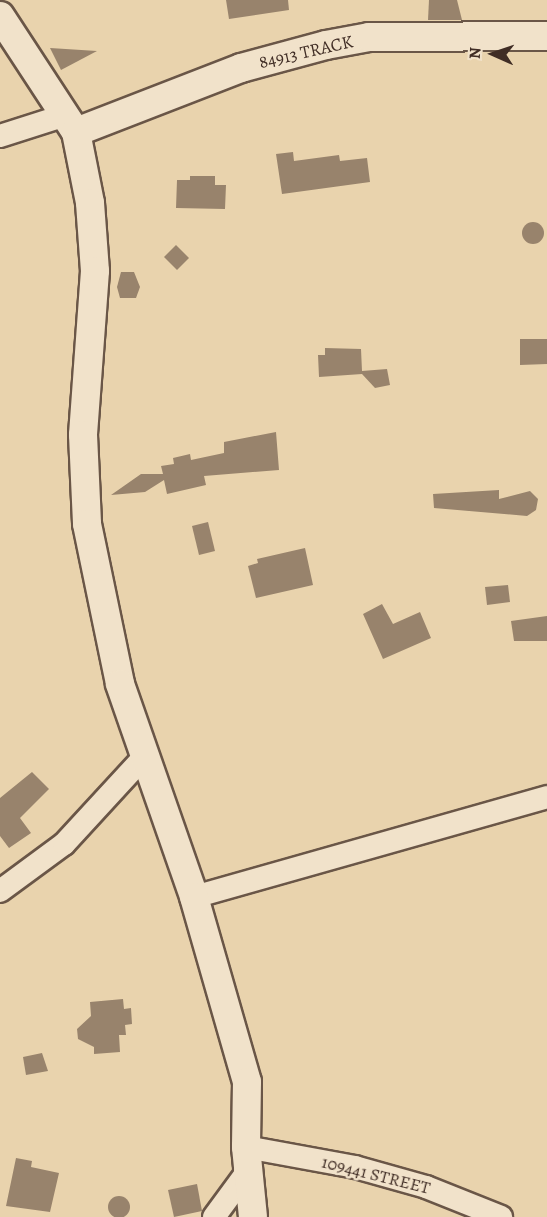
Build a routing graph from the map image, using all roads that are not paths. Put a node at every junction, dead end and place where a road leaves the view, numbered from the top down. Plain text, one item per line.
1 (0, 16) edge
2 (547, 36) edge
3 (71, 124) junction
4 (0, 136) edge
5 (144, 757) junction
6 (547, 797) edge
7 (0, 891) edge
8 (194, 897) junction
9 (246, 1148) junction
10 (214, 1217) edge
11 (253, 1217) edge
12 (501, 1217) edge

1 - 3 street
2 - 3 street, 84913 TRACK
3 - 4 street
3 - 5 street
5 - 7 street
5 - 8 street
6 - 8 street
8 - 9 street
9 - 10 street
9 - 11 street
9 - 12 street, 109441 STREET

